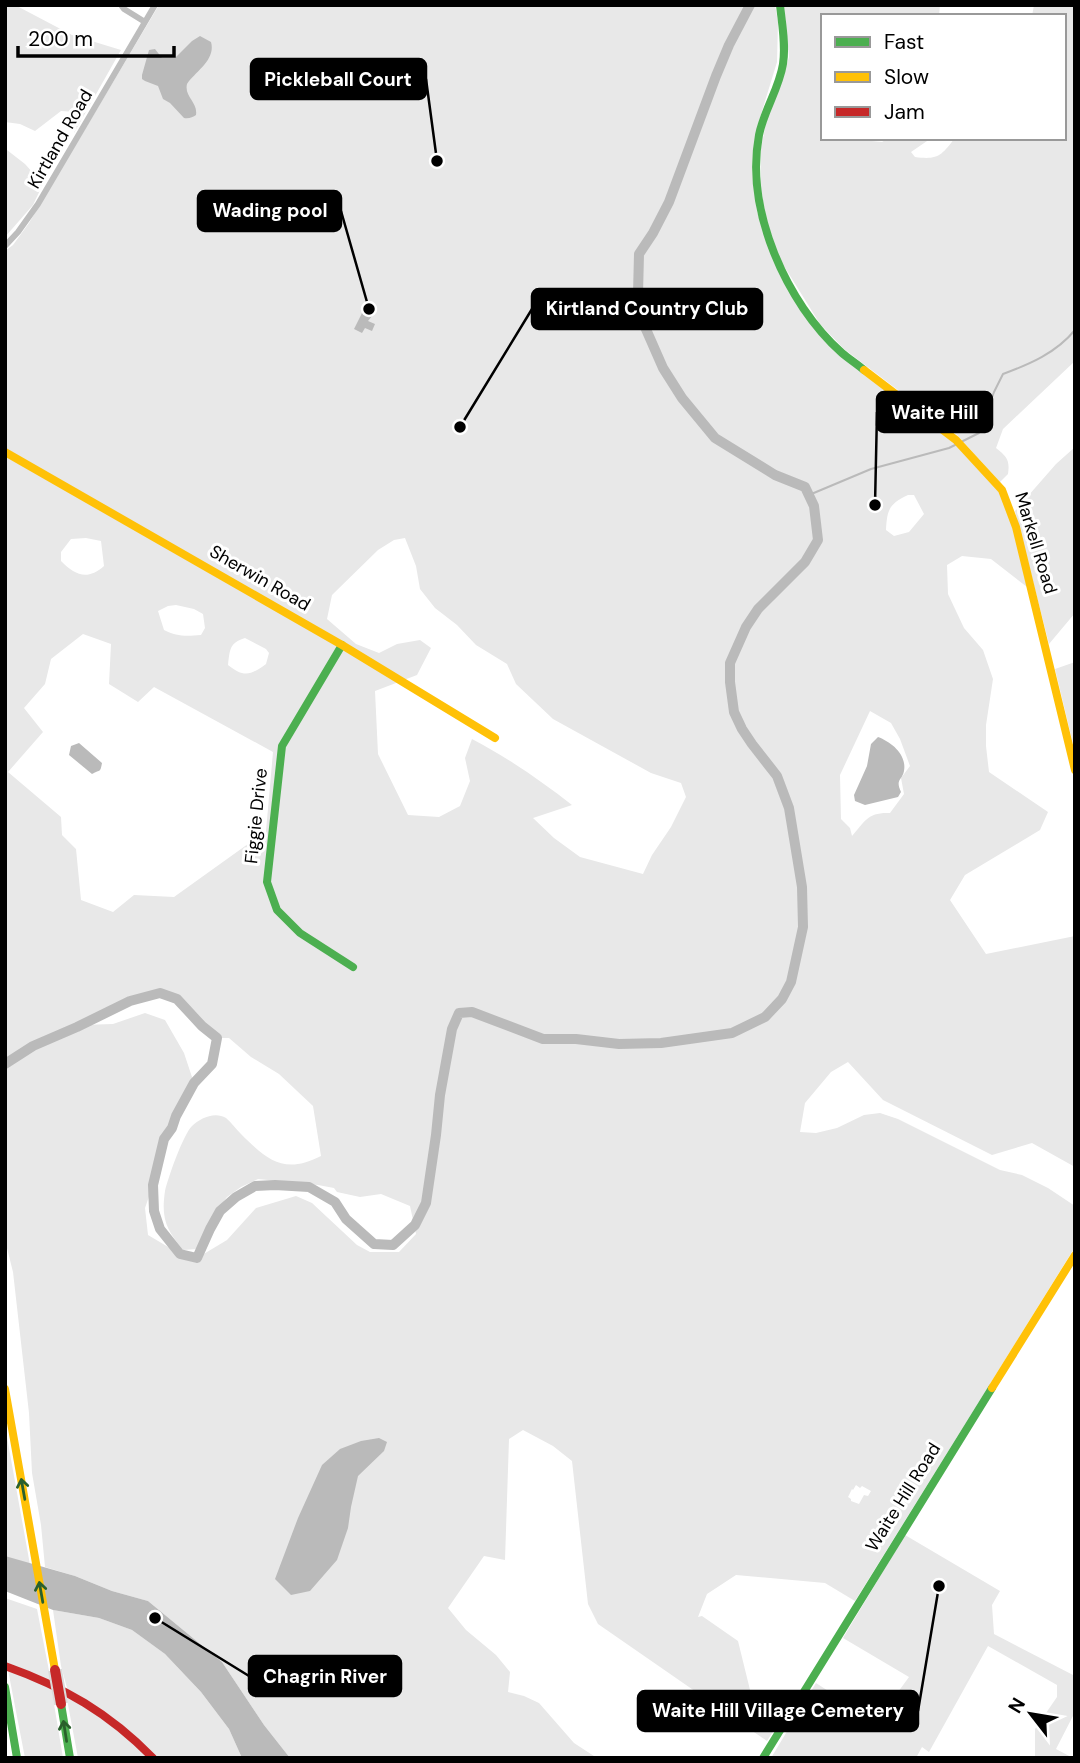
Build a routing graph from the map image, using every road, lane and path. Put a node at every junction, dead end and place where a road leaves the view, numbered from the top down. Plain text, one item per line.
1 (121, 5) edge
2 (155, 5) edge
3 (780, 5) edge
4 (145, 22) junction
5 (5, 246) edge
6 (5, 452) edge
7 (342, 645) junction
8 (495, 738) dead end
9 (1075, 770) edge
10 (353, 967) dead end
11 (1075, 1255) edge
12 (5, 1389) edge
13 (5, 1666) edge
14 (5, 1687) edge
15 (17, 1758) edge
16 (70, 1758) edge
17 (153, 1758) edge
18 (762, 1758) edge

1 - 4 street
2 - 4 street, Kirtland Road
3 - 9 main road, Markell Road
4 - 5 street, Kirtland Road
6 - 7 main road, Sherwin Road
7 - 8 main road, Sherwin Road
7 - 10 main road, Figgie Drive
11 - 18 main road, Waite Hill Road
16 -> 12 main road, bridge
13 - 17 main road
14 - 15 main road

